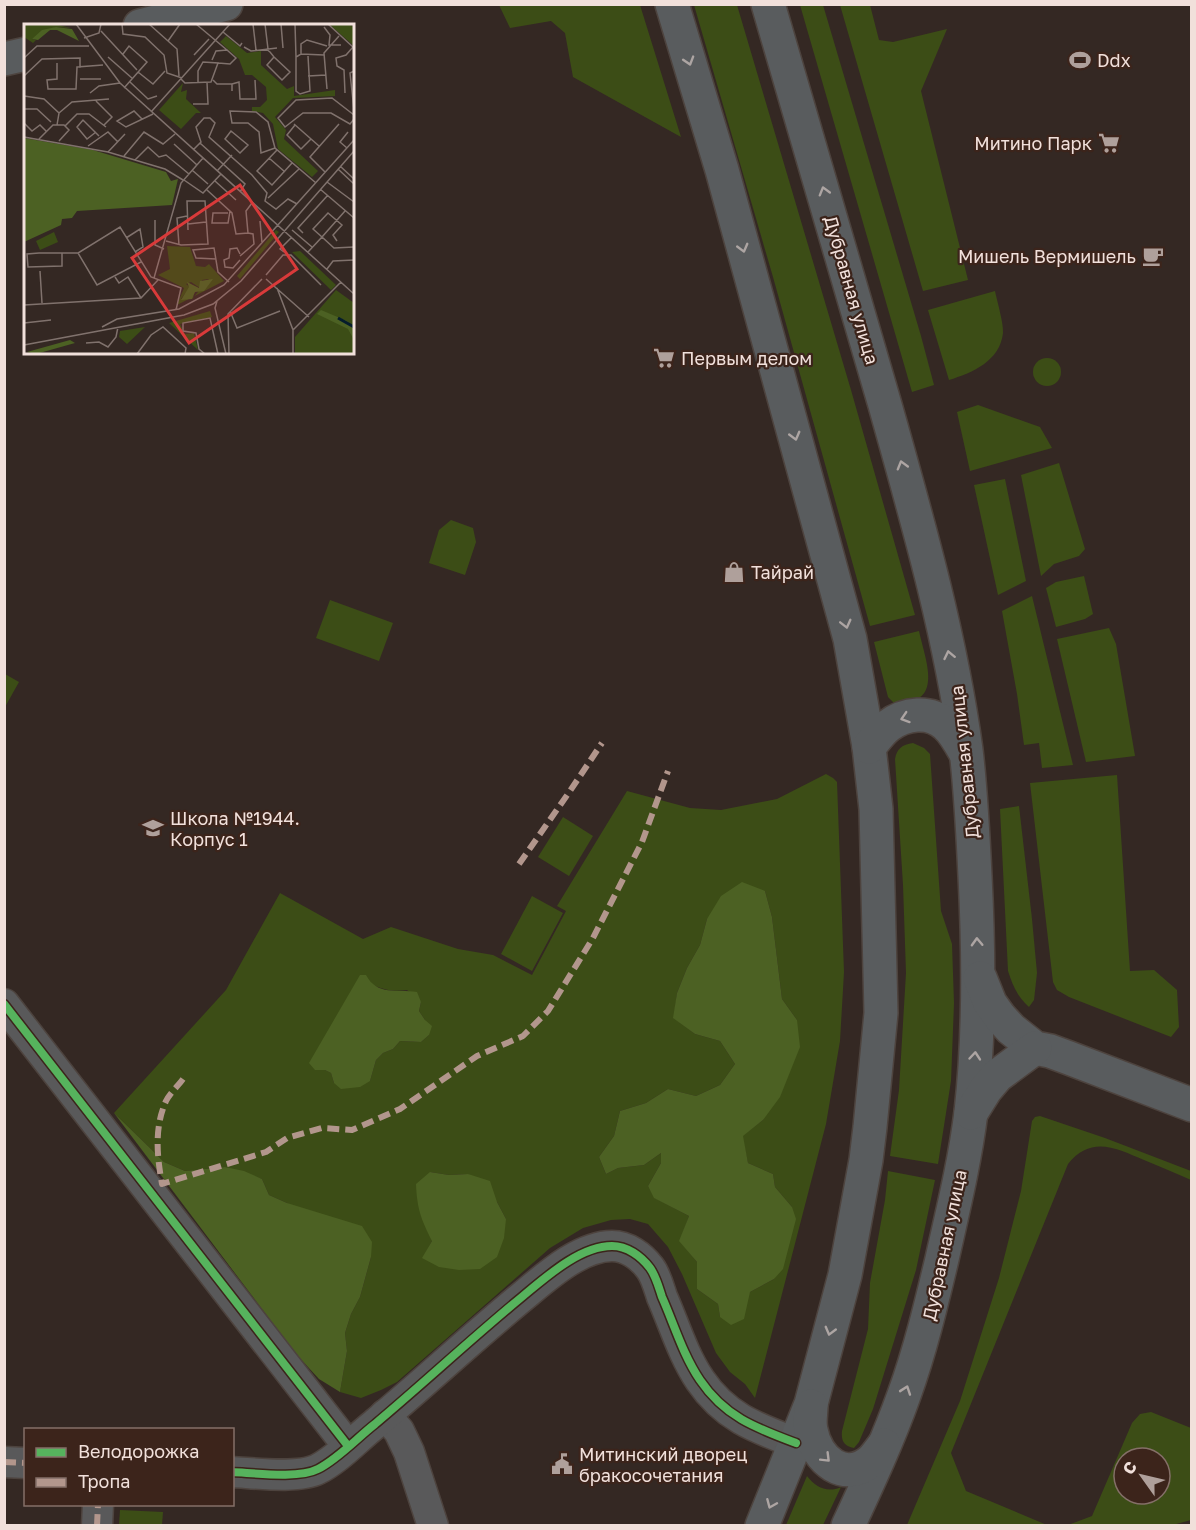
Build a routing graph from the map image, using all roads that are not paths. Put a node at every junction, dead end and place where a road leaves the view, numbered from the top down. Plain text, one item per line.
1 (226, 4) edge
2 (672, 4) edge
3 (768, 4) edge
4 (148, 24) edge
5 (24, 54) edge
6 (4, 59) edge
7 (869, 747) junction
8 (966, 754) junction
9 (978, 973) junction
10 (4, 1004) edge
11 (1035, 1048) junction
12 (1191, 1105) edge
13 (970, 1115) junction
14 (811, 1404) junction
15 (386, 1415) junction
16 (796, 1443) junction
17 (884, 1444) junction
18 (348, 1446) junction
19 (4, 1462) edge
20 (24, 1463) edge
21 (234, 1472) edge
22 (98, 1506) edge
23 (97, 1526) edge
24 (433, 1526) edge
25 (762, 1526) edge
26 (848, 1526) edge

1 - 4 main road
2 -> 7 main road
8 -> 3 main road, Дубравная улица
5 - 6 main road
8 -> 7 main road
7 -> 14 main road
9 -> 8 main road, Дубравная улица
9 - 11 main road
13 -> 9 main road, Дубравная улица
10 - 18 street
11 - 12 main road
11 - 13 main road
17 -> 13 main road, Дубравная улица
14 - 16 main road
14 -> 17 main road
15 - 16 street
15 - 18 street
15 - 24 street
16 -> 25 main road
17 - 26 main road, Дубравная улица
18 - 21 street
19 - 20 street
22 - 23 street

